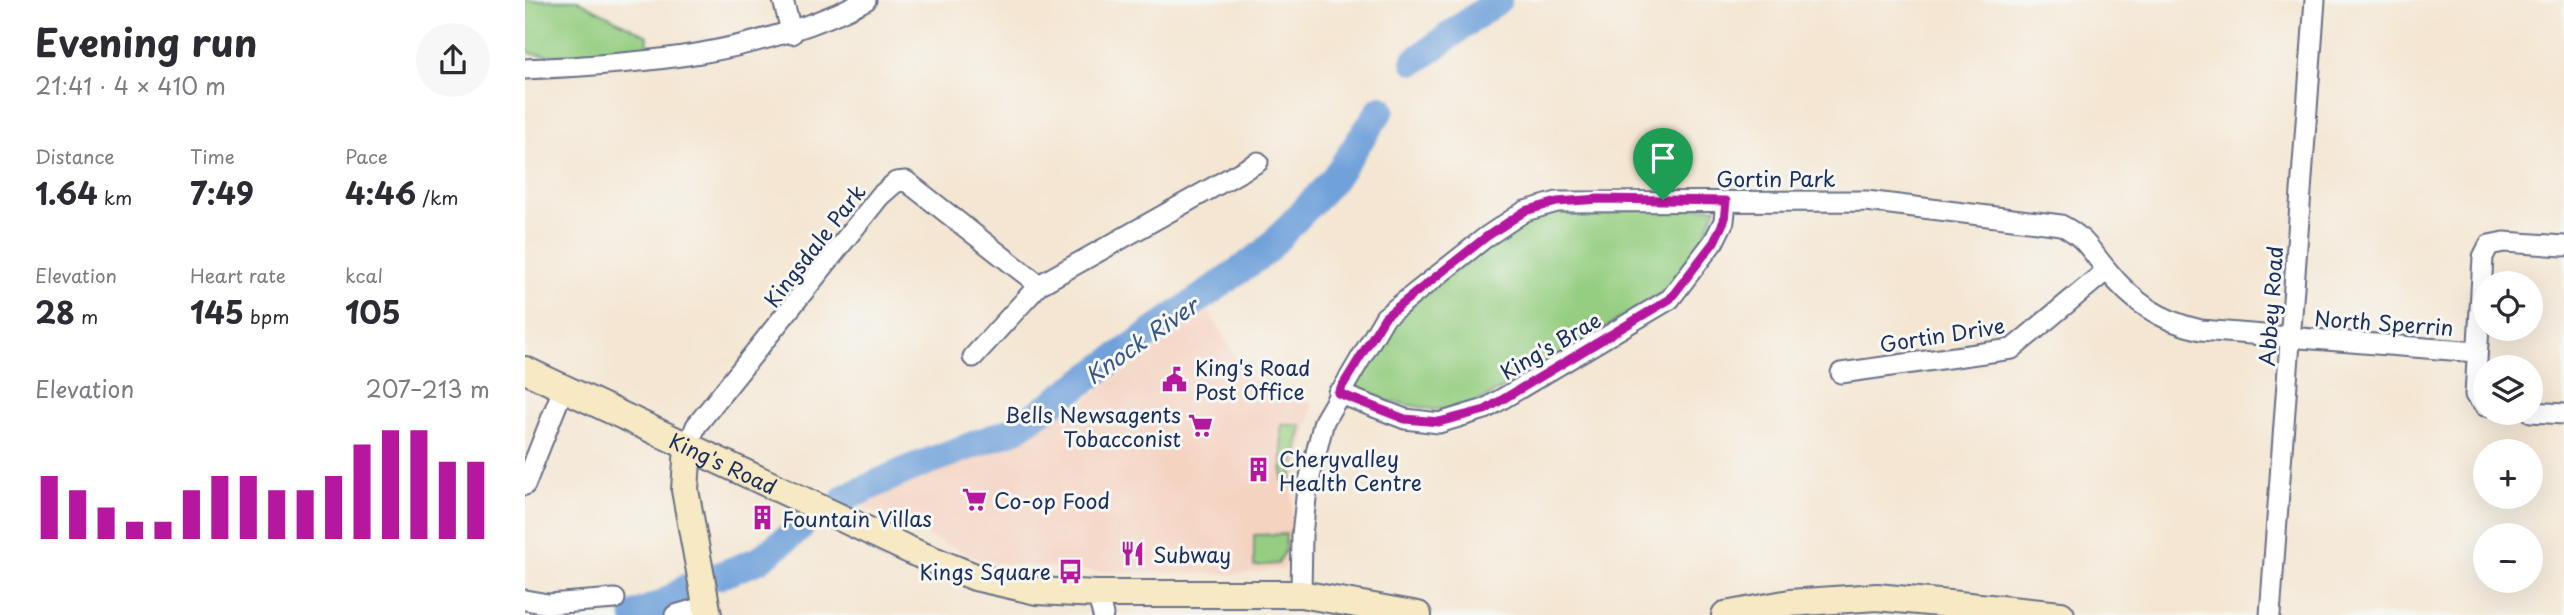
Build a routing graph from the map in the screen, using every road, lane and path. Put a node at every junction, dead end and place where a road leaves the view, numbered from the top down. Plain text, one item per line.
1 (783, 0) edge
2 (866, 0) edge
3 (2315, 0) edge
4 (792, 34) junction
5 (525, 69) edge
6 (1258, 162) dead end
7 (1726, 201) junction
8 (2564, 246) edge
9 (2107, 270) junction
10 (1039, 285) junction
11 (2290, 337) junction
12 (2476, 352) junction
13 (2476, 355) edge
14 (973, 357) dead end
15 (525, 370) edge
16 (1841, 373) dead end
17 (563, 389) junction
18 (1338, 393) junction
19 (2543, 413) edge
20 (2564, 414) edge
21 (662, 435) junction
22 (688, 446) junction
23 (525, 485) edge
24 (685, 490) junction
25 (1301, 594) junction
26 (615, 599) dead end
27 (525, 600) edge
28 (1100, 605) edge
29 (707, 611) edge
30 (675, 615) edge
31 (1418, 615) edge
32 (1725, 615) edge
33 (2061, 615) edge
34 (2270, 615) edge

1 - 4 street
2 - 4 street
3 - 11 street, Abbey Road
4 - 5 street
6 - 10 street
7 - 9 street, Gortin Park
7 - 18 street, Gortin Park
7 - 18 street, King's Brae
8 - 12 street
9 - 11 street, Gortin Park
9 - 16 street, Gortin Drive
10 - 14 street
10 - 22 street, Kingsdale Park
11 - 12 street, North Sperrin
11 - 34 street, Abbey Road
12 - 13 street
15 - 17 street, King's Road
17 - 21 street, King's Road
17 - 23 street
18 - 25 street, Gortin Park
19 - 20 street
21 - 22 street, King's Road
21 - 24 street
22 - 24 street
22 - 28 street, King's Road
24 - 29 street
25 - 28 street, King's Road
25 - 31 street, King's Road
26 - 27 street
29 - 30 street
32 - 33 street

